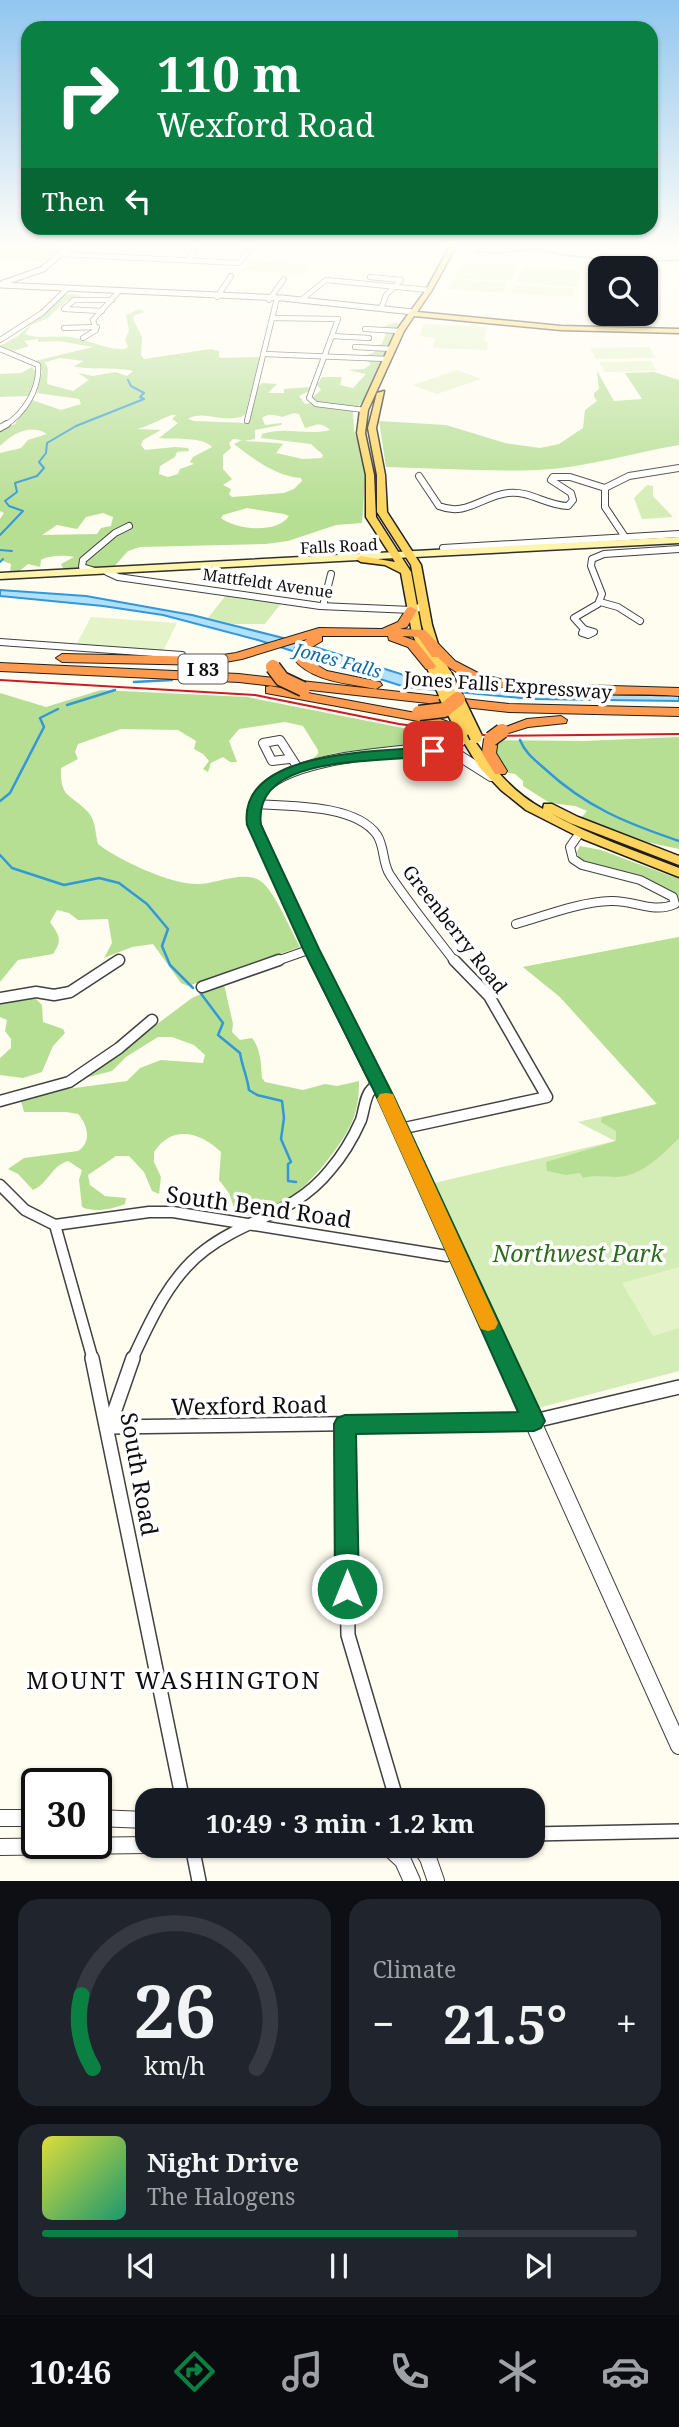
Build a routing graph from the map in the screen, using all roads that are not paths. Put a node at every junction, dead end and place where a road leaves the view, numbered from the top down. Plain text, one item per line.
1 (87, 336) edge
2 (268, 336) edge
3 (332, 336) joint
4 (398, 336) edge
5 (406, 336) edge
6 (83, 338) dead end
7 (369, 338) dead end
8 (355, 347) dead end
9 (0, 349) edge
10 (392, 349) junction
11 (264, 354) junction
12 (326, 355) junction
13 (387, 359) junction
14 (364, 410) junction
15 (247, 421) dead end
16 (0, 428) edge
17 (678, 469) edge
18 (419, 476) dead end
19 (605, 488) junction
20 (129, 526) dead end
21 (679, 534) edge
22 (625, 537) junction
23 (679, 541) edge
24 (507, 547) junction
25 (443, 548) dead end
26 (679, 549) edge
27 (411, 556) junction
28 (399, 557) junction
29 (361, 559) junction
30 (102, 572) junction
31 (407, 572) junction
32 (331, 574) dead end
33 (0, 576) edge
34 (423, 601) junction
35 (600, 602) junction
36 (323, 606) junction
37 (411, 610) junction
38 (640, 621) dead end
39 (584, 629) dead end
40 (374, 632) junction
41 (417, 633) junction
42 (304, 638) junction
43 (432, 639) junction
44 (0, 642) edge
45 (182, 655) dead end
46 (0, 659) edge
47 (0, 667) edge
48 (436, 667) junction
49 (72, 669) junction
50 (405, 691) junction
51 (679, 692) edge
52 (454, 703) junction
53 (679, 706) edge
54 (568, 711) junction
55 (679, 712) edge
56 (418, 715) junction
57 (679, 719) edge
58 (468, 734) junction
59 (423, 751) junction
60 (289, 759) dead end
61 (298, 768) junction
62 (497, 775) junction
63 (254, 804) junction
64 (579, 834) junction
65 (679, 860) edge
66 (679, 873) edge
67 (516, 925) dead end
68 (311, 949) junction
69 (119, 960) dead end
70 (202, 987) dead end
71 (0, 999) edge
72 (152, 1020) dead end
73 (380, 1084) junction
74 (0, 1101) edge
75 (400, 1129) junction
76 (0, 1185) edge
77 (248, 1224) junction
78 (55, 1225) junction
79 (456, 1254) junction
80 (679, 1387) edge
81 (534, 1421) junction
82 (345, 1424) junction
83 (109, 1427) junction
84 (679, 1746) edge
85 (180, 1788) edge
86 (393, 1788) edge
87 (0, 1818) edge
88 (21, 1818) edge
89 (112, 1819) edge
90 (135, 1820) edge
91 (679, 1831) edge
92 (545, 1834) edge
93 (135, 1845) edge
94 (0, 1847) edge
95 (194, 1858) edge
96 (403, 1858) edge
97 (428, 1858) edge
98 (199, 1881) edge
99 (412, 1881) edge
100 (436, 1881) edge

1 - 6 street
2 - 11 street
3 - 7 street
3 - 12 street
4 - 10 main road
5 - 27 main road
8 - 10 street
9 - 16 street
10 - 13 main road
11 - 12 street
11 - 15 street
12 - 13 street
12 - 14 street
13 - 14 main road
14 - 28 main road
17 - 19 street
18 - 19 street
19 - 22 street
20 - 30 street
21 - 22 street
22 - 24 street
23 - 24 main road, Falls Road
24 - 25 street
24 - 27 main road, Falls Road
26 - 35 street
27 - 28 main road, Falls Road
27 - 34 main road
28 - 29 main road, Falls Road
28 - 31 main road
29 - 30 main road, Falls Road
29 - 31 main road
30 - 33 main road, Falls Road
30 - 36 street, Mattfeldt Avenue
31 - 37 main road
32 - 36 street
34 - 37 street
34 - 43 main road
35 - 38 street
35 - 39 street
36 - 37 street, Mattfeldt Avenue
37 - 40 highway
37 - 41 main road
40 - 41 highway
40 - 42 highway
41 - 48 highway
42 - 46 highway
42 - 48 highway
42 - 50 highway
42 - 54 highway, bridge
43 - 48 main road
43 - 51 highway
44 - 45 street
46 - 50 highway, Jones Falls Expressway / I 83
47 - 49 highway, Jones Falls Expressway / I 83
48 - 52 main road, bridge
49 - 54 highway, Jones Falls Expressway / I 83
49 - 56 highway
50 - 53 highway, Jones Falls Expressway / I 83
52 - 56 highway, bridge
52 - 58 main road, bridge
54 - 55 highway, Jones Falls Expressway / I 83
56 - 58 highway
57 - 62 highway, bridge
58 - 59 street
58 - 62 main road
59 - 61 street
59 - 62 street
60 - 61 street
61 - 63 street
62 - 64 main road
62 - 65 main road
63 - 68 street
63 - 75 street, Greenberry Road
64 - 66 main road
64 - 67 street
68 - 70 street
68 - 73 street
69 - 71 street
72 - 74 street
73 - 75 street
73 - 77 street
75 - 79 street
76 - 78 street
77 - 78 street, South Bend Road
77 - 79 street, South Bend Road
77 - 83 street
78 - 83 street, South Road
79 - 81 street
80 - 81 street, Wexford Road
81 - 82 street, Wexford Road
81 - 84 street
82 - 83 street, Wexford Road
82 - 86 street
83 - 85 street, South Road
87 - 88 street
89 - 90 street
91 - 92 street
93 - 94 street
95 - 98 street
96 - 99 street
97 - 100 street

